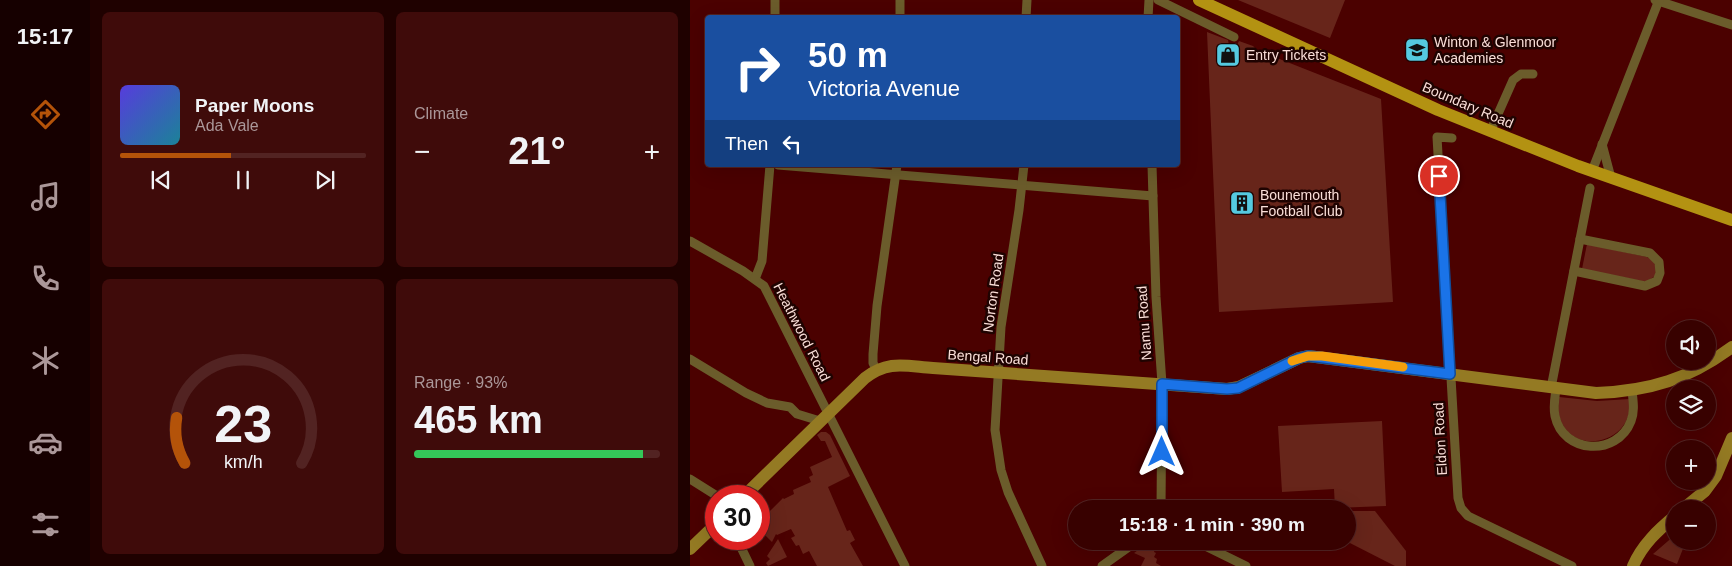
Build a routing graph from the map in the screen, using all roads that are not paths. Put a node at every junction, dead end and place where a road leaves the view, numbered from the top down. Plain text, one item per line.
1 (776, 0) edge
2 (900, 0) edge
3 (1026, 0) edge
4 (1149, 0) edge
5 (1158, 0) edge
6 (1199, 0) edge
7 (1658, 0) edge
8 (775, 15) edge
9 (900, 15) edge
10 (1026, 15) edge
11 (1148, 15) edge
12 (1732, 25) edge
13 (1234, 37) dead end
14 (1533, 74) dead end
15 (1490, 132) junction
16 (1452, 138) dead end
17 (1602, 144) junction
18 (770, 167) edge
19 (799, 167) edge
20 (897, 167) edge
21 (1024, 167) edge
22 (1152, 167) edge
23 (1592, 171) junction
24 (896, 176) junction
25 (1611, 178) junction
26 (1023, 186) junction
27 (1590, 188) dead end
28 (1153, 196) junction
29 (1732, 220) edge
30 (1580, 239) junction
31 (690, 241) edge
32 (1574, 271) junction
33 (755, 278) junction
34 (1732, 347) edge
35 (690, 359) edge
36 (876, 369) junction
37 (998, 372) junction
38 (1450, 374) junction
39 (1162, 384) junction
40 (1554, 388) junction
41 (1632, 390) junction
42 (824, 417) junction
43 (1732, 438) edge
44 (690, 479) edge
45 (755, 485) edge
46 (705, 488) edge
47 (1161, 500) edge
48 (1693, 500) edge
49 (1666, 525) edge
50 (705, 535) edge
51 (690, 549) edge
52 (742, 550) edge
53 (1124, 550) edge
54 (1213, 550) edge
55 (750, 566) edge
56 (905, 566) edge
57 (1042, 566) edge
58 (1102, 566) edge
59 (1246, 566) edge
60 (1572, 566) edge
61 (1634, 566) edge

1 - 8 street
2 - 9 street
3 - 10 street
4 - 11 street
5 - 13 street
6 - 15 main road, Boundary Road
7 - 12 street
7 - 17 street
14 - 15 street
15 - 23 main road, Boundary Road
16 - 38 street, Eldon Road
17 - 23 street
17 - 25 street
18 - 33 street
19 - 24 street
20 - 24 street
21 - 26 street, Norton Road
22 - 28 street, Namu Road
23 - 25 main road, Boundary Road
24 - 26 street
24 - 36 street
25 - 29 main road, Boundary Road
26 - 28 street
26 - 37 street, Norton Road
27 - 30 street
28 - 39 street, Namu Road
30 - 32 street
30 - 32 street
31 - 33 street, Heathwood Road
32 - 40 street
33 - 42 street, Heathwood Road
34 - 41 street, Bengal Road
35 - 42 street
36 - 37 street, Bengal Road
36 - 42 street
37 - 39 street, Bengal Road
37 - 57 street, Norton Road
38 - 39 street, Bengal Road
38 - 40 street, Bengal Road
38 - 60 street, Eldon Road
39 - 47 street, Namu Road
40 - 41 street, Bengal Road
40 - 41 street
42 - 45 street
42 - 56 street, Heathwood Road
43 - 48 street
44 - 46 street
49 - 61 street
50 - 51 street
52 - 55 street
53 - 58 street
54 - 59 street

